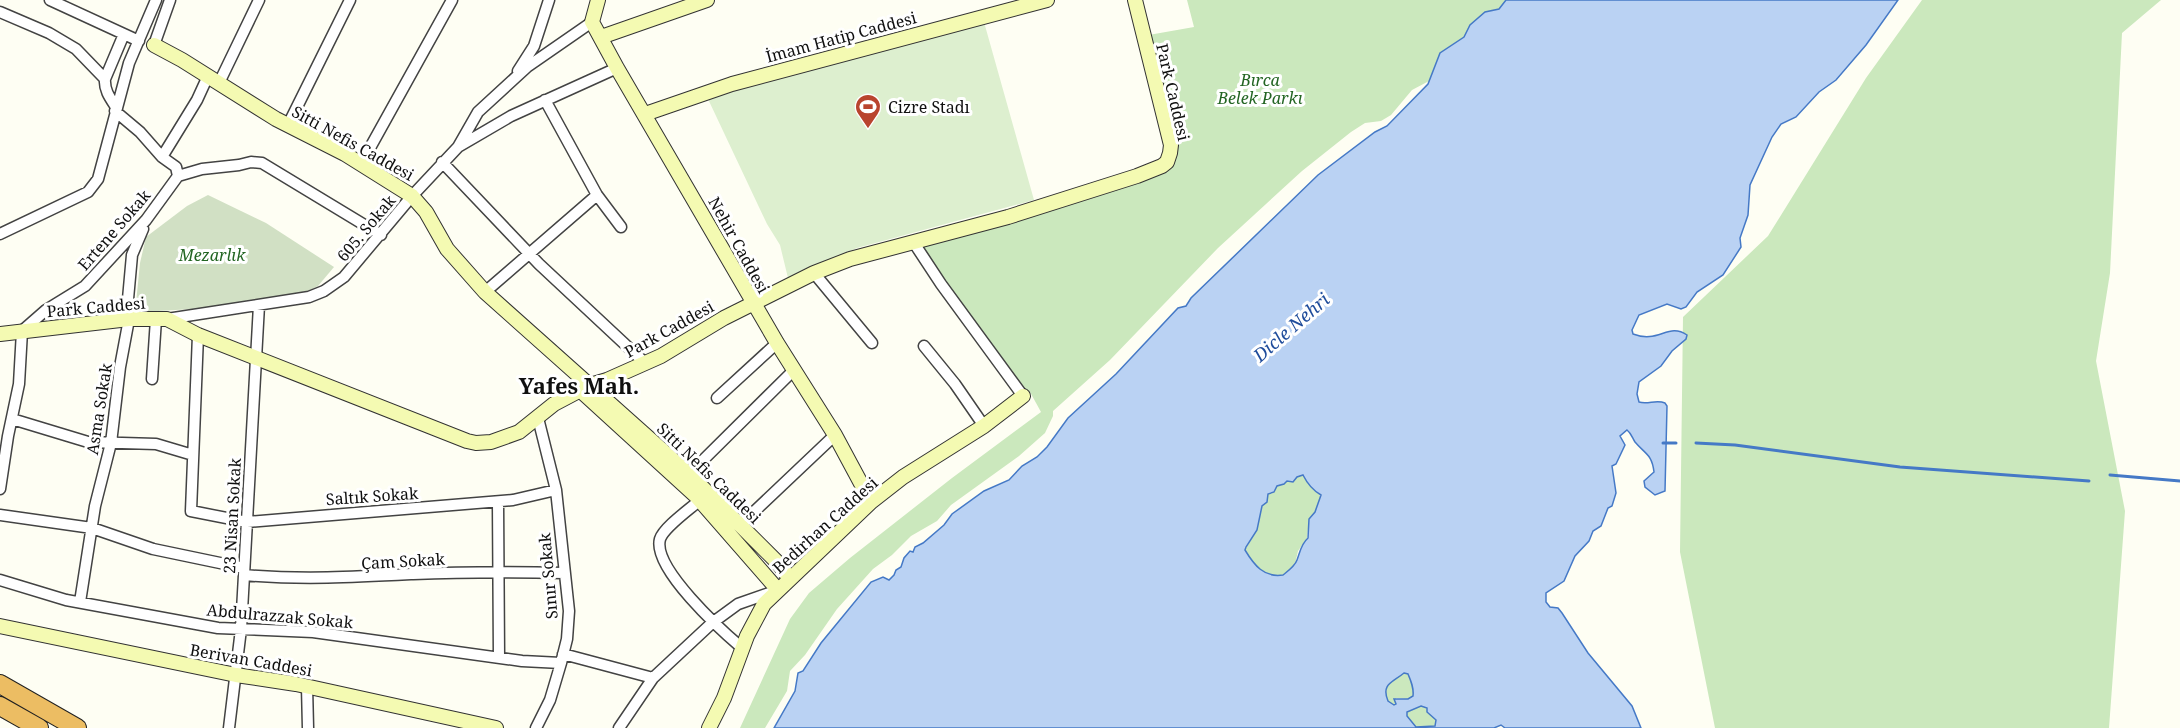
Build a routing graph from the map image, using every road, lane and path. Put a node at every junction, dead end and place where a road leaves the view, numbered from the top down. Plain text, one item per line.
1 (50, 0) edge
2 (156, 0) edge
3 (170, 0) edge
4 (259, 0) edge
5 (350, 0) edge
6 (452, 0) edge
7 (549, 0) edge
8 (598, 0) edge
9 (707, 0) edge
10 (1047, 0) edge
11 (1135, 0) edge
12 (0, 12) edge
13 (592, 22) junction
14 (124, 34) junction
15 (601, 36) junction
16 (139, 41) junction
17 (154, 45) joint
18 (617, 68) junction
19 (105, 79) junction
20 (214, 80) junction
21 (511, 82) junction
22 (545, 100) junction
23 (115, 109) junction
24 (645, 114) junction
25 (288, 125) junction
26 (458, 147) junction
27 (162, 157) junction
28 (442, 162) junction
29 (361, 164) junction
30 (178, 176) junction
31 (597, 195) junction
32 (412, 196) junction
33 (146, 220) junction
34 (621, 227) dead end
35 (0, 234) edge
36 (381, 235) junction
37 (914, 243) junction
38 (528, 253) junction
39 (814, 273) junction
40 (485, 292) junction
41 (753, 304) junction
42 (259, 305) junction
43 (162, 319) junction
44 (129, 320) junction
45 (22, 331) junction
46 (0, 334) edge
47 (198, 335) junction
48 (777, 343) junction
49 (872, 343) dead end
50 (924, 346) dead end
51 (256, 357) junction
52 (645, 363) junction
53 (793, 371) junction
54 (152, 378) dead end
55 (585, 388) junction
56 (1023, 396) joint
57 (717, 398) dead end
58 (12, 418) junction
59 (538, 418) junction
60 (984, 426) junction
61 (835, 435) junction
62 (111, 443) junction
63 (193, 455) junction
64 (689, 474) junction
65 (0, 489) edge
66 (556, 490) junction
67 (700, 500) junction
68 (498, 502) junction
69 (871, 502) junction
70 (0, 514) edge
71 (247, 522) junction
72 (740, 525) junction
73 (92, 528) junction
74 (244, 572) junction
75 (499, 572) junction
76 (564, 573) junction
77 (790, 579) junction
78 (0, 580) edge
79 (778, 590) junction
80 (80, 602) junction
81 (712, 622) junction
82 (0, 626) edge
83 (241, 629) junction
84 (742, 648) junction
85 (499, 657) junction
86 (562, 658) junction
87 (236, 675) junction
88 (653, 678) junction
89 (0, 684) edge
90 (307, 686) junction
91 (0, 706) edge
92 (39, 728) edge
93 (77, 728) edge
94 (229, 728) edge
95 (308, 728) edge
96 (496, 728) edge
97 (536, 728) edge
98 (619, 728) edge
99 (709, 728) edge

1 - 14 street
2 - 16 street
3 - 17 street
4 - 20 street
5 - 25 street
6 - 29 street
7 - 21 street
8 - 13 street
9 - 15 street
10 - 24 street, İmam Hatip Caddesi
11 - 37 street, Park Caddesi
12 - 19 street
13 - 15 street, Nehir Caddesi
13 - 21 street, 605. Sokak
14 - 16 street
14 - 19 street
15 - 18 street, Nehir Caddesi
16 - 23 street
17 - 20 street, Sitti Nefis Caddesi
18 - 22 street
18 - 24 street, Nehir Caddesi
19 - 23 street
20 - 25 street, Sitti Nefis Caddesi
20 - 27 street
21 - 26 street, 605. Sokak
22 - 26 street
22 - 31 street
23 - 27 street
23 - 35 street
24 - 41 street, Nehir Caddesi
25 - 29 street, Sitti Nefis Caddesi
26 - 28 street, 605. Sokak
27 - 30 street
28 - 32 street, 605. Sokak
28 - 38 street
29 - 32 street, Sitti Nefis Caddesi
30 - 33 street, Ertene Sokak
30 - 36 street
31 - 34 street
31 - 38 street
32 - 36 street, 605. Sokak
32 - 40 street, Sitti Nefis Caddesi
33 - 44 street, Asma Sokak
33 - 45 street, Ertene Sokak
36 - 42 street, 605. Sokak
37 - 39 street, Park Caddesi
37 - 56 street
38 - 40 street
38 - 52 street
39 - 41 street, Park Caddesi
39 - 49 street
40 - 55 street, Sitti Nefis Caddesi
41 - 48 street, Nehir Caddesi
41 - 52 street, Park Caddesi
42 - 43 street, 605. Sokak
42 - 51 street, 23 Nisan Sokak
43 - 44 street, Park Caddesi
43 - 47 street, Park Caddesi
43 - 54 street
44 - 45 street, Park Caddesi
44 - 62 street, Asma Sokak
45 - 46 street, Park Caddesi
45 - 58 street
47 - 51 street, Park Caddesi
47 - 63 street
48 - 53 street, Nehir Caddesi
48 - 57 street
50 - 60 street
51 - 59 street, Park Caddesi
51 - 71 street, 23 Nisan Sokak
52 - 55 street, Park Caddesi
53 - 61 street, Nehir Caddesi
53 - 64 street
55 - 59 street, Park Caddesi
55 - 64 street, Sitti Nefis Caddesi
55 - 67 street
56 - 60 street, Bedirhan Caddesi
58 - 62 street
58 - 65 street
59 - 66 street, Sınır Sokak
60 - 69 street, Bedirhan Caddesi
61 - 69 street, Nehir Caddesi
61 - 72 street
62 - 63 street
62 - 73 street, Asma Sokak
63 - 71 street, Saltık Sokak
64 - 72 street, Sitti Nefis Caddesi
66 - 68 street, Saltık Sokak
66 - 76 street, Sınır Sokak
67 - 79 street
67 - 81 street
68 - 71 street, Saltık Sokak
68 - 75 street
69 - 77 street, Bedirhan Caddesi
70 - 73 street, Çam Sokak
71 - 74 street, 23 Nisan Sokak
72 - 77 street, Sitti Nefis Caddesi
73 - 74 street, Çam Sokak
73 - 80 street, Asma Sokak
74 - 75 street, Çam Sokak
74 - 83 street, 23 Nisan Sokak
75 - 76 street, Çam Sokak
75 - 85 street
76 - 86 street, Sınır Sokak
77 - 79 street, Bedirhan Caddesi
78 - 80 street, Abdulrazzak Sokak
79 - 81 street
79 - 84 street, Bedirhan Caddesi
80 - 83 street, Abdulrazzak Sokak
81 - 84 street
81 - 88 street
82 - 87 street, Berivan Caddesi
83 - 85 street, Abdulrazzak Sokak
83 - 87 street, 23 Nisan Sokak
84 - 99 street, Bedirhan Caddesi
85 - 86 street, Abdulrazzak Sokak
86 - 88 street, Abdulrazzak Sokak
86 - 97 street, Sınır Sokak
87 - 90 street, Berivan Caddesi
87 - 94 street, 23 Nisan Sokak
88 - 98 street
89 - 93 highway
90 - 95 street
90 - 96 street, Berivan Caddesi
91 - 92 highway

